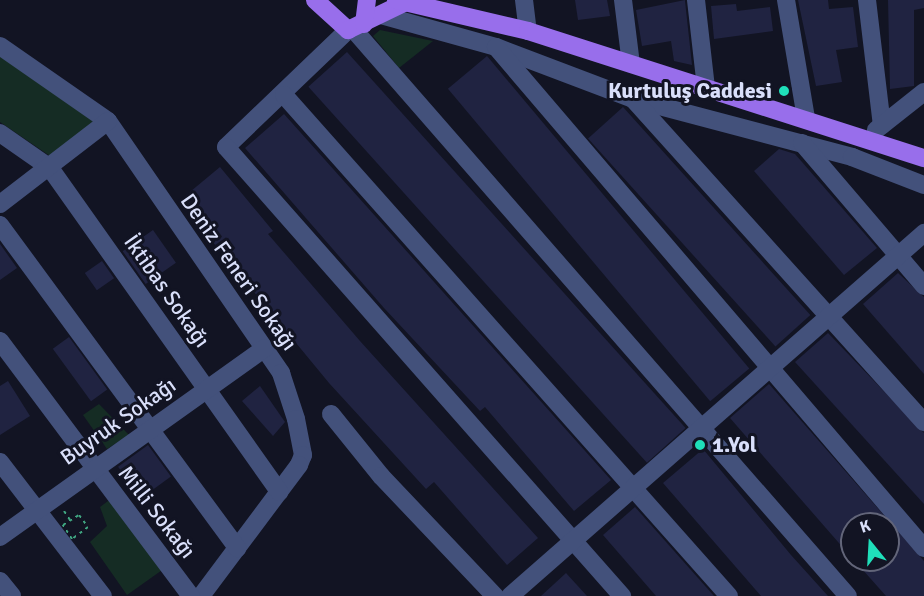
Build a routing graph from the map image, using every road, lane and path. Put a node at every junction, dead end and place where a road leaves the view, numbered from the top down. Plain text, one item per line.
1 (315, 0) edge
2 (333, 0) edge
3 (367, 0) edge
4 (524, 0) edge
5 (622, 0) edge
6 (696, 0) edge
7 (786, 0) edge
8 (867, 0) edge
9 (401, 1) edge
10 (449, 4) edge
11 (381, 15) junction
12 (350, 26) junction
13 (528, 31) junction
14 (0, 46) edge
15 (496, 47) junction
16 (631, 64) junction
17 (706, 87) junction
18 (924, 92) edge
19 (284, 95) junction
20 (633, 99) junction
21 (806, 118) junction
22 (108, 121) junction
23 (882, 125) junction
24 (0, 133) edge
25 (867, 138) junction
26 (802, 143) junction
27 (924, 158) edge
28 (50, 168) junction
29 (924, 185) edge
30 (0, 204) edge
31 (0, 225) edge
32 (924, 233) edge
33 (898, 256) junction
34 (924, 286) edge
35 (828, 317) junction
36 (0, 340) edge
37 (265, 348) junction
38 (768, 370) junction
39 (208, 390) junction
40 (331, 414) dead end
41 (924, 422) edge
42 (148, 427) junction
43 (700, 430) junction
44 (0, 462) edge
45 (92, 467) junction
46 (635, 487) junction
47 (279, 492) junction
48 (37, 510) junction
49 (70, 520) joint
50 (0, 537) edge
51 (575, 540) junction
52 (924, 548) edge
53 (237, 549) junction
54 (0, 581) edge
55 (12, 596) edge
56 (103, 596) edge
57 (191, 596) edge
58 (201, 596) edge
59 (495, 596) edge
60 (510, 596) edge
61 (622, 596) edge
62 (729, 596) edge
63 (848, 596) edge

1 - 12 main road
2 - 12 main road
3 - 12 main road
4 - 13 street
5 - 16 street
6 - 17 street
7 - 21 street
8 - 23 street
9 - 10 main road
9 - 11 main road
10 - 13 main road
11 - 12 main road
11 - 15 street
12 - 19 street
12 - 43 street
13 - 16 main road
14 - 22 street, Deniz Feneri Sokağı
15 - 20 street
15 - 38 street
16 - 17 main road
17 - 21 main road
18 - 23 street
19 - 46 street
19 - 51 street
20 - 26 street
20 - 35 street
21 - 25 main road
22 - 28 street
22 - 37 street, Deniz Feneri Sokağı
23 - 25 street
24 - 28 street, İktibas Sokağı
25 - 27 main road
26 - 29 street
26 - 33 street
28 - 30 street
28 - 39 street, İktibas Sokağı
31 - 42 street
32 - 33 street
33 - 34 street
33 - 35 street
35 - 38 street
35 - 41 street
36 - 45 street, Milli Sokağı
37 - 39 street, Buyruk Sokağı
37 - 47 street, Deniz Feneri Sokağı
38 - 43 street
38 - 52 street
39 - 42 street, Buyruk Sokağı
39 - 47 street, İktibas Sokağı
40 - 59 street
42 - 45 street, Buyruk Sokağı
42 - 53 street
43 - 46 street
43 - 63 street
44 - 48 street
45 - 48 street, Buyruk Sokağı
45 - 57 street, Milli Sokağı
46 - 51 street
46 - 62 street
47 - 53 street, Deniz Feneri Sokağı
48 - 50 street, Buyruk Sokağı
48 - 56 street
49 - 49 path
51 - 60 street
51 - 61 street
53 - 58 street, Deniz Feneri Sokağı
54 - 55 street

